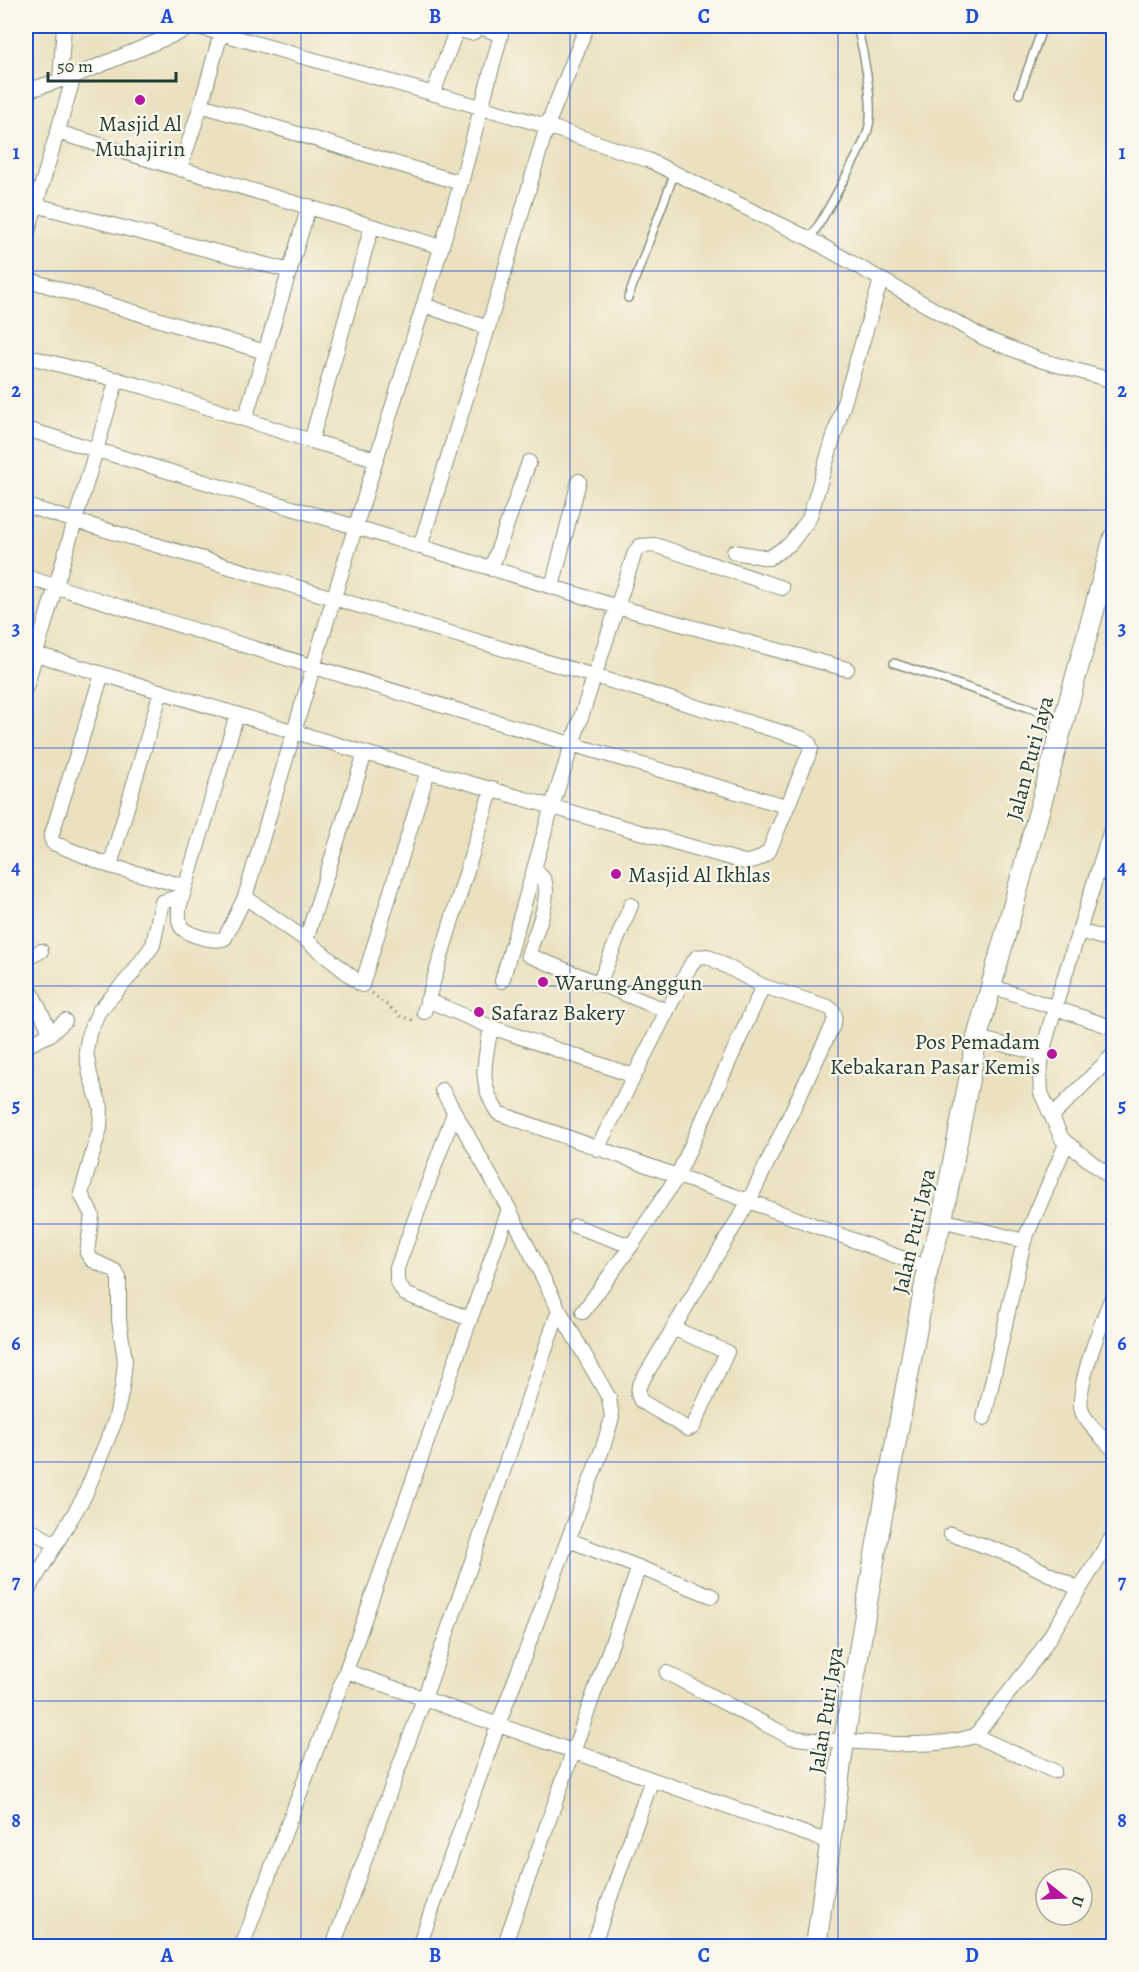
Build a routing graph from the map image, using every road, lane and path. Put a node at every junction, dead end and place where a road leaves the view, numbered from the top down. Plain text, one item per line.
1 (64, 26) edge
2 (195, 26) edge
3 (477, 26) edge
4 (587, 26) edge
5 (857, 26) edge
6 (1043, 26) edge
7 (221, 33) junction
8 (67, 77) junction
9 (26, 91) edge
10 (433, 94) junction
11 (1019, 94) dead end
12 (201, 105) junction
13 (483, 108) junction
14 (547, 126) junction
15 (57, 132) junction
16 (180, 170) junction
17 (675, 172) junction
18 (461, 183) junction
19 (35, 206) junction
20 (309, 206) junction
21 (372, 226) junction
22 (26, 238) edge
23 (810, 239) junction
24 (442, 247) junction
25 (290, 270) junction
26 (26, 279) edge
27 (881, 280) junction
28 (628, 298) dead end
29 (424, 306) junction
30 (488, 328) junction
31 (265, 352) junction
32 (26, 356) edge
33 (117, 379) junction
34 (1113, 381) edge
35 (245, 419) junction
36 (26, 429) edge
37 (311, 441) junction
38 (94, 449) junction
39 (376, 459) junction
40 (529, 462) dead end
41 (579, 481) dead end
42 (26, 506) edge
43 (75, 521) junction
44 (356, 527) junction
45 (1113, 537) edge
46 (420, 547) junction
47 (734, 552) dead end
48 (491, 569) junction
49 (26, 577) edge
50 (55, 587) junction
51 (552, 587) junction
52 (782, 588) dead end
53 (334, 597) junction
54 (618, 607) junction
55 (30, 652) edge
56 (894, 663) dead end
57 (313, 668) junction
58 (848, 669) dead end
59 (102, 674) junction
60 (595, 677) junction
61 (26, 687) edge
62 (161, 691) junction
63 (237, 714) junction
64 (1064, 720) junction
65 (295, 732) junction
66 (572, 746) junction
67 (365, 753) junction
68 (428, 771) junction
69 (492, 788) junction
70 (552, 806) junction
71 (786, 806) junction
72 (1113, 820) edge
73 (110, 866) junction
74 (534, 869) junction
75 (245, 897) junction
76 (181, 902) junction
77 (631, 905) dead end
78 (1079, 931) junction
79 (306, 940) junction
80 (1113, 941) edge
81 (41, 951) dead end
82 (26, 959) edge
83 (26, 981) edge
84 (502, 981) dead end
85 (362, 984) junction
86 (599, 984) junction
87 (763, 986) junction
88 (991, 986) junction
89 (425, 1006) junction
90 (1055, 1007) junction
91 (667, 1011) junction
92 (65, 1021) dead end
93 (491, 1027) junction
94 (1113, 1028) edge
95 (49, 1035) junction
96 (985, 1039) junction
97 (26, 1046) edge
98 (1040, 1054) junction
99 (1113, 1054) edge
100 (634, 1076) junction
101 (442, 1090) dead end
102 (454, 1113) junction
103 (1053, 1115) junction
104 (1066, 1144) junction
105 (597, 1149) junction
106 (677, 1176) junction
107 (1113, 1180) edge
108 (749, 1201) junction
109 (509, 1209) junction
110 (952, 1222) junction
111 (575, 1226) dead end
112 (1024, 1241) junction
113 (631, 1246) junction
114 (928, 1268) junction
115 (1113, 1292) edge
116 (559, 1310) junction
117 (583, 1312) dead end
118 (470, 1319) junction
119 (673, 1328) junction
120 (984, 1418) dead end
121 (1113, 1450) edge
122 (26, 1527) edge
123 (951, 1534) dead end
124 (1113, 1534) edge
125 (569, 1540) junction
126 (56, 1545) junction
127 (639, 1568) junction
128 (1079, 1589) junction
129 (26, 1594) edge
130 (712, 1596) dead end
131 (346, 1671) junction
132 (667, 1673) dead end
133 (424, 1699) junction
134 (498, 1725) junction
135 (975, 1736) junction
136 (852, 1742) junction
137 (573, 1751) junction
138 (1054, 1771) dead end
139 (652, 1779) junction
140 (829, 1842) junction
141 (242, 1947) edge
142 (333, 1947) edge
143 (419, 1947) edge
144 (504, 1947) edge
145 (593, 1947) edge
146 (816, 1947) edge

1 - 8 street
2 - 7 street
2 - 8 street
3 - 10 street
3 - 13 street
4 - 14 street
5 - 23 lane
6 - 11 lane
7 - 10 street
7 - 12 street
8 - 9 street
8 - 15 street
10 - 13 street
12 - 16 street
12 - 18 street
13 - 14 street
13 - 18 street
14 - 17 street
14 - 30 street
15 - 16 street
15 - 19 street
16 - 20 street
17 - 23 street
17 - 28 lane
18 - 24 street
19 - 22 street
19 - 25 street
20 - 21 street
20 - 25 street
21 - 24 street
21 - 37 street
23 - 27 street
24 - 29 street
25 - 31 street
26 - 31 street
27 - 34 street
27 - 47 street
29 - 30 street
29 - 39 street
30 - 46 street
31 - 35 street
32 - 33 street
33 - 35 street
33 - 38 street
35 - 37 street
36 - 38 street
37 - 39 street
38 - 43 street
38 - 44 street
39 - 44 street
40 - 48 street
41 - 51 street
42 - 43 street
43 - 50 street
43 - 53 street
44 - 46 street
44 - 53 street
45 - 64 street, Jalan Puri Jaya
46 - 48 street
48 - 51 street
49 - 50 street
50 - 55 street
50 - 57 street
51 - 54 street
52 - 54 street
53 - 57 street
53 - 60 street
54 - 58 street
54 - 60 street
55 - 59 street
55 - 61 street
56 - 64 lane
57 - 65 street
57 - 66 street
59 - 62 street
59 - 73 street
60 - 66 street
60 - 71 street
62 - 63 street
62 - 73 street
63 - 65 street
63 - 76 street
64 - 88 street, Jalan Puri Jaya
65 - 67 street
65 - 75 street
66 - 70 street
66 - 71 street
67 - 68 street
67 - 79 street
68 - 69 street
68 - 85 street
69 - 70 street
69 - 89 street
70 - 71 street
70 - 74 street
72 - 78 street
73 - 76 street
74 - 84 street
74 - 86 street
75 - 76 street
75 - 79 street
76 - 126 street
77 - 86 street
78 - 80 street
78 - 90 street
79 - 85 street
81 - 82 street
83 - 95 street
85 - 89 path
86 - 91 street
87 - 91 street
87 - 106 street
87 - 108 street
88 - 90 street
88 - 96 street, Jalan Puri Jaya
89 - 93 street
90 - 94 street
90 - 98 street
91 - 100 street
92 - 95 street
93 - 100 street
93 - 105 street
95 - 97 street
96 - 98 street
96 - 110 street, Jalan Puri Jaya
98 - 103 street
99 - 103 street
100 - 105 street
101 - 102 street
102 - 109 street
102 - 118 street
103 - 104 street
104 - 107 street
104 - 112 street
105 - 106 street
106 - 108 street
106 - 113 street
108 - 114 street
108 - 119 street
109 - 116 street
109 - 118 street
110 - 112 street
110 - 114 street, Jalan Puri Jaya
111 - 113 street
112 - 120 street
113 - 117 street
114 - 136 street, Jalan Puri Jaya
115 - 121 street
116 - 125 street
116 - 133 street
118 - 131 street
119 - 119 street
122 - 126 street
123 - 128 street
124 - 128 street
125 - 127 street
125 - 134 street
126 - 129 street
127 - 130 street
127 - 137 street
128 - 135 street
131 - 133 street
131 - 141 street
132 - 136 street
133 - 134 street
133 - 142 street
134 - 137 street
134 - 143 street
135 - 136 street
135 - 138 street
136 - 140 street, Jalan Puri Jaya
137 - 139 street
137 - 144 street
139 - 140 street
139 - 145 street
140 - 146 street, Jalan Puri Jaya

